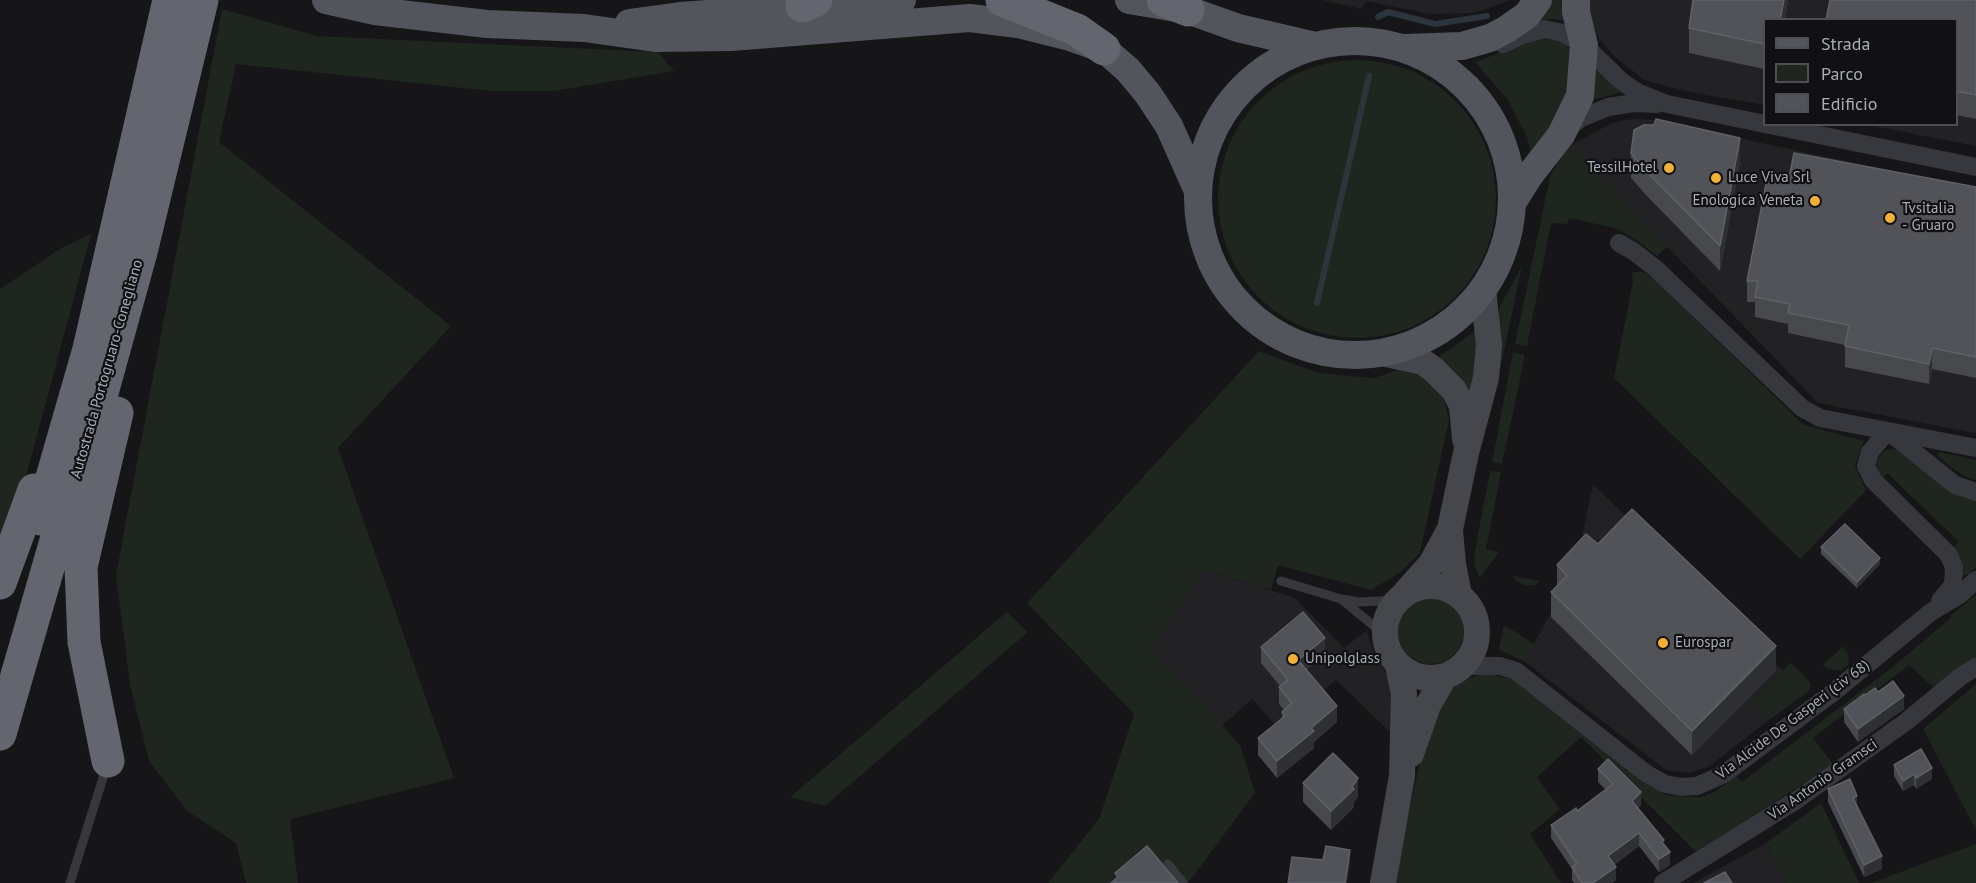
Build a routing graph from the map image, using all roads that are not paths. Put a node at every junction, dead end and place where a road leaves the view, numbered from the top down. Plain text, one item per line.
1 (326, 0) edge
2 (902, 0) edge
3 (1002, 0) edge
4 (1129, 0) edge
5 (1538, 0) edge
6 (1576, 0) edge
7 (809, 3) edge
8 (168, 4) edge
9 (201, 5) edge
10 (1176, 5) edge
11 (584, 28) junction
12 (1584, 45) junction
13 (1316, 46) junction
14 (1401, 48) junction
15 (1104, 49) junction
16 (1430, 60) junction
17 (1667, 104) junction
18 (1763, 124) edge
19 (1775, 126) edge
20 (1561, 135) junction
21 (1976, 167) edge
22 (1198, 191) junction
23 (1512, 203) junction
24 (1619, 243) dead end
25 (141, 252) junction
26 (1483, 289) junction
27 (89, 349) junction
28 (1382, 353) junction
29 (1888, 431) junction
30 (1976, 448) edge
31 (1466, 453) junction
32 (1976, 492) edge
33 (1450, 529) junction
34 (1976, 580) edge
35 (1281, 581) dead end
36 (0, 584) edge
37 (1459, 595) junction
38 (1401, 596) junction
39 (1341, 599) junction
40 (1931, 612) junction
41 (0, 654) edge
42 (1392, 654) junction
43 (1976, 667) edge
44 (1454, 671) junction
45 (0, 734) edge
46 (108, 761) joint
47 (1402, 776) junction
48 (1168, 864) dead end
49 (70, 883) edge
50 (1183, 883) edge
51 (1383, 883) edge
52 (1663, 883) edge

1 - 11 main road
2 - 7 main road
3 - 15 highway
4 - 10 main road
5 - 14 main road
6 - 12 main road
7 - 11 main road
8 - 27 highway, Autostrada Portogruaro-Conegliano
9 - 25 highway, Autostrada Portogruaro-Conegliano
10 - 13 main road
11 - 15 main road
12 - 16 street
12 - 17 street
12 - 20 main road
13 - 14 main road
13 - 22 main road
14 - 16 main road
15 - 22 main road
16 - 23 main road
17 - 18 street
17 - 20 street
19 - 21 street
20 - 23 main road
22 - 28 main road
23 - 26 main road
24 - 29 street
25 - 45 highway, Autostrada Portogruaro-Conegliano
25 - 46 highway
26 - 28 main road
26 - 31 main road
27 - 36 highway
27 - 41 highway, Autostrada Portogruaro-Conegliano
28 - 31 main road
29 - 30 street
29 - 32 street
29 - 40 street, Via Alcide De Gasperi (civ 68)
31 - 33 main road
33 - 37 main road
33 - 38 main road
34 - 40 street, Via Alcide De Gasperi (civ 68)
35 - 39 lane
37 - 38 main road
37 - 44 main road
38 - 39 lane
38 - 42 main road
39 - 42 lane
40 - 44 street, Via Alcide De Gasperi (civ 68)
42 - 44 main road
42 - 47 main road
43 - 52 street, Via Antonio Gramsci
44 - 47 main road
46 - 49 lane
47 - 51 main road
48 - 50 lane

